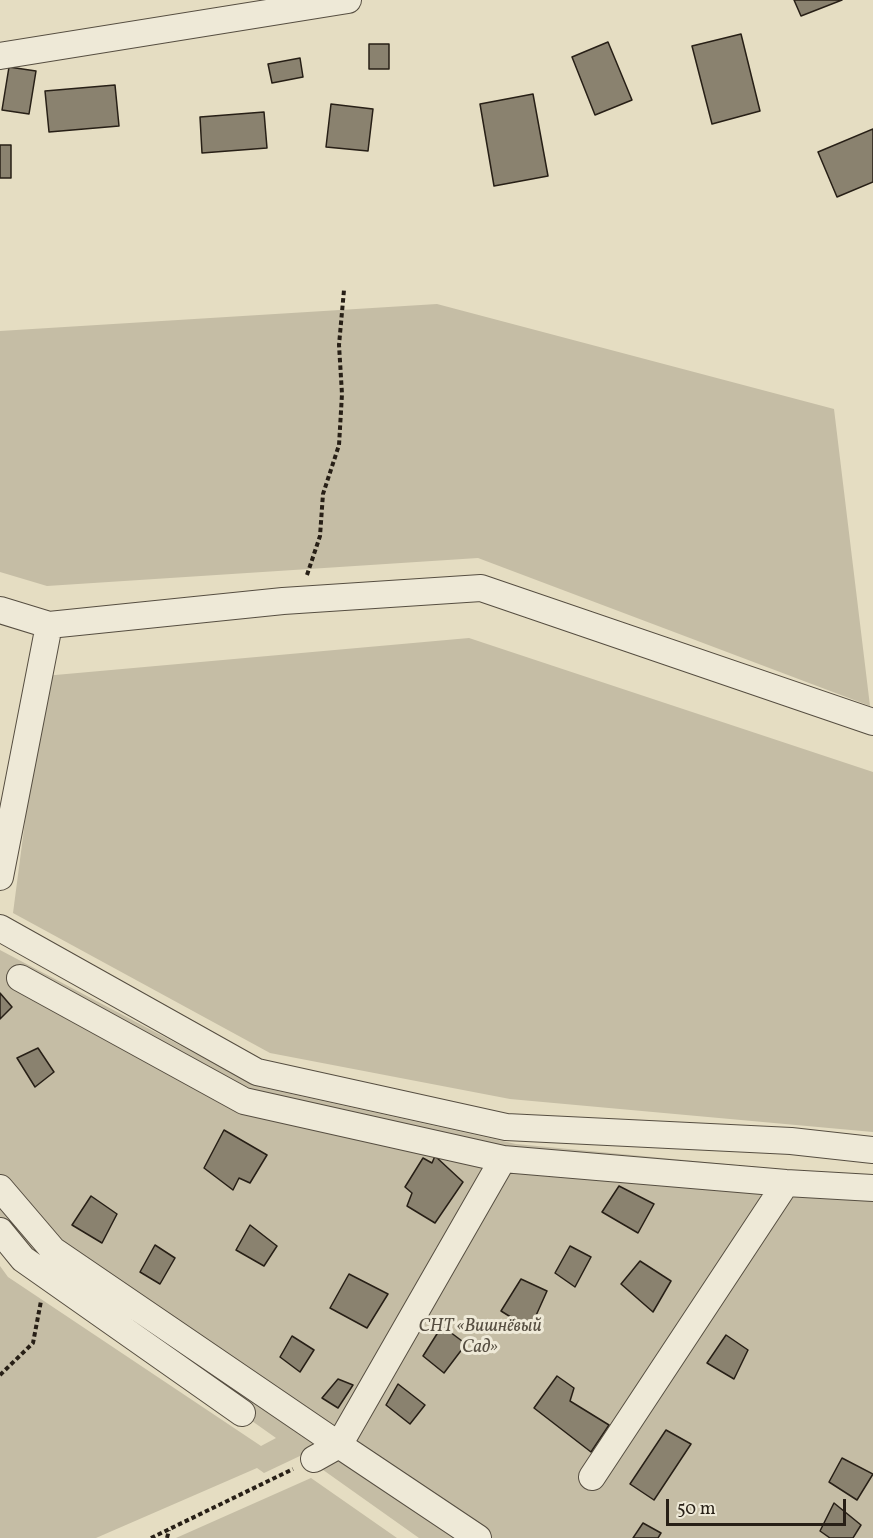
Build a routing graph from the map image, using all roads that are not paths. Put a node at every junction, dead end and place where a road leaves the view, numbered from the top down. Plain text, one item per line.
1 (348, 0) edge
2 (0, 56) edge
3 (0, 610) edge
4 (49, 625) junction
5 (873, 722) edge
6 (0, 877) edge
7 (0, 928) edge
8 (20, 978) dead end
9 (873, 1150) edge
10 (503, 1159) junction
11 (786, 1184) junction
12 (0, 1188) edge
13 (873, 1188) edge
14 (0, 1231) edge
15 (242, 1413) dead end
16 (339, 1446) junction
17 (314, 1459) road end
18 (592, 1477) dead end
19 (478, 1538) edge

1 - 2 street
3 - 4 street
4 - 5 street
4 - 6 street
7 - 9 street
8 - 10 street
10 - 11 street
10 - 16 street
11 - 13 street
11 - 18 street
12 - 16 street
14 - 15 street
16 - 17 street
16 - 19 street

